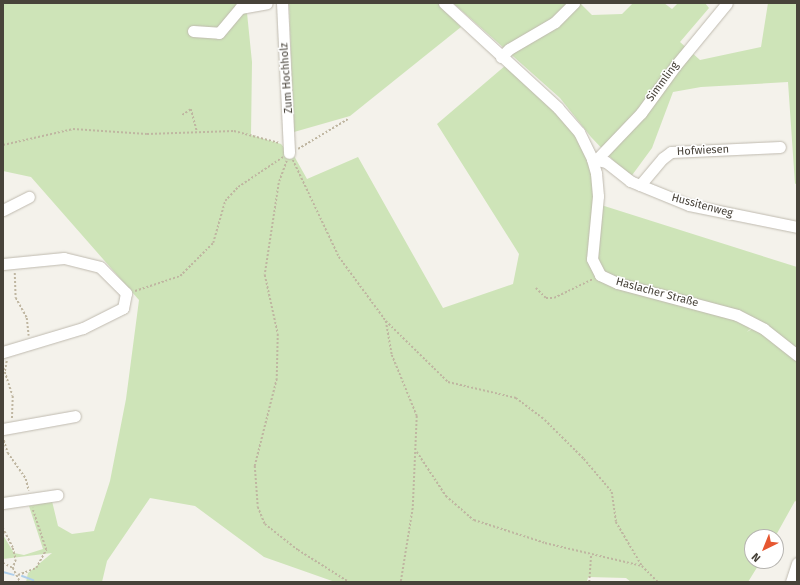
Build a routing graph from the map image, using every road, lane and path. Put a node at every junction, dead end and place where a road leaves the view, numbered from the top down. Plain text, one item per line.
1 (267, 3) edge
2 (282, 3) edge
3 (444, 3) edge
4 (574, 3) edge
5 (727, 3) edge
6 (193, 31) dead end
7 (501, 57) junction
8 (182, 115) dead end
9 (348, 119) dead end
10 (197, 132) junction
11 (3, 145) edge
12 (780, 147) dead end
13 (290, 153) junction
14 (595, 159) junction
15 (640, 185) junction
16 (30, 197) dead end
17 (3, 210) edge
18 (797, 227) edge
19 (16, 263) junction
20 (3, 264) edge
21 (600, 275) junction
22 (536, 288) dead end
23 (126, 293) junction
24 (386, 321) junction
25 (30, 344) junction
26 (6, 352) edge
27 (797, 355) edge
28 (75, 416) dead end
29 (6, 428) edge
30 (416, 451) junction
31 (57, 495) dead end
32 (31, 502) junction
33 (3, 503) edge
34 (3, 528) edge
35 (591, 555) junction
36 (3, 563) edge
37 (797, 563) edge
38 (642, 566) junction
39 (13, 568) junction
40 (18, 575) junction
41 (20, 582) edge
42 (349, 582) edge
43 (401, 582) edge
44 (589, 582) edge
45 (658, 582) edge
46 (791, 582) edge

1 - 6 street
2 - 13 street, Zum Hochholz
3 - 7 street
4 - 7 street
5 - 14 street, Simmling
7 - 14 street
8 - 10 path
9 - 13 path
10 - 11 path
10 - 13 path
12 - 15 street, Hofwiesen
13 - 23 path
13 - 24 path
13 - 42 path
14 - 15 street, Hussitenweg
14 - 21 street
15 - 18 street, Hussitenweg
16 - 17 street
19 - 20 street
19 - 23 street
19 - 25 path
21 - 22 path
21 - 27 street, Haslacher Straße
23 - 25 street
24 - 30 path
24 - 38 path
25 - 26 street
26 - 29 path
28 - 29 street
29 - 32 path
30 - 35 path
30 - 43 path
31 - 32 street
32 - 33 street
32 - 40 path
34 - 39 path
35 - 38 path
35 - 44 path
36 - 39 path
37 - 46 street
38 - 45 path
39 - 40 path
40 - 41 path

